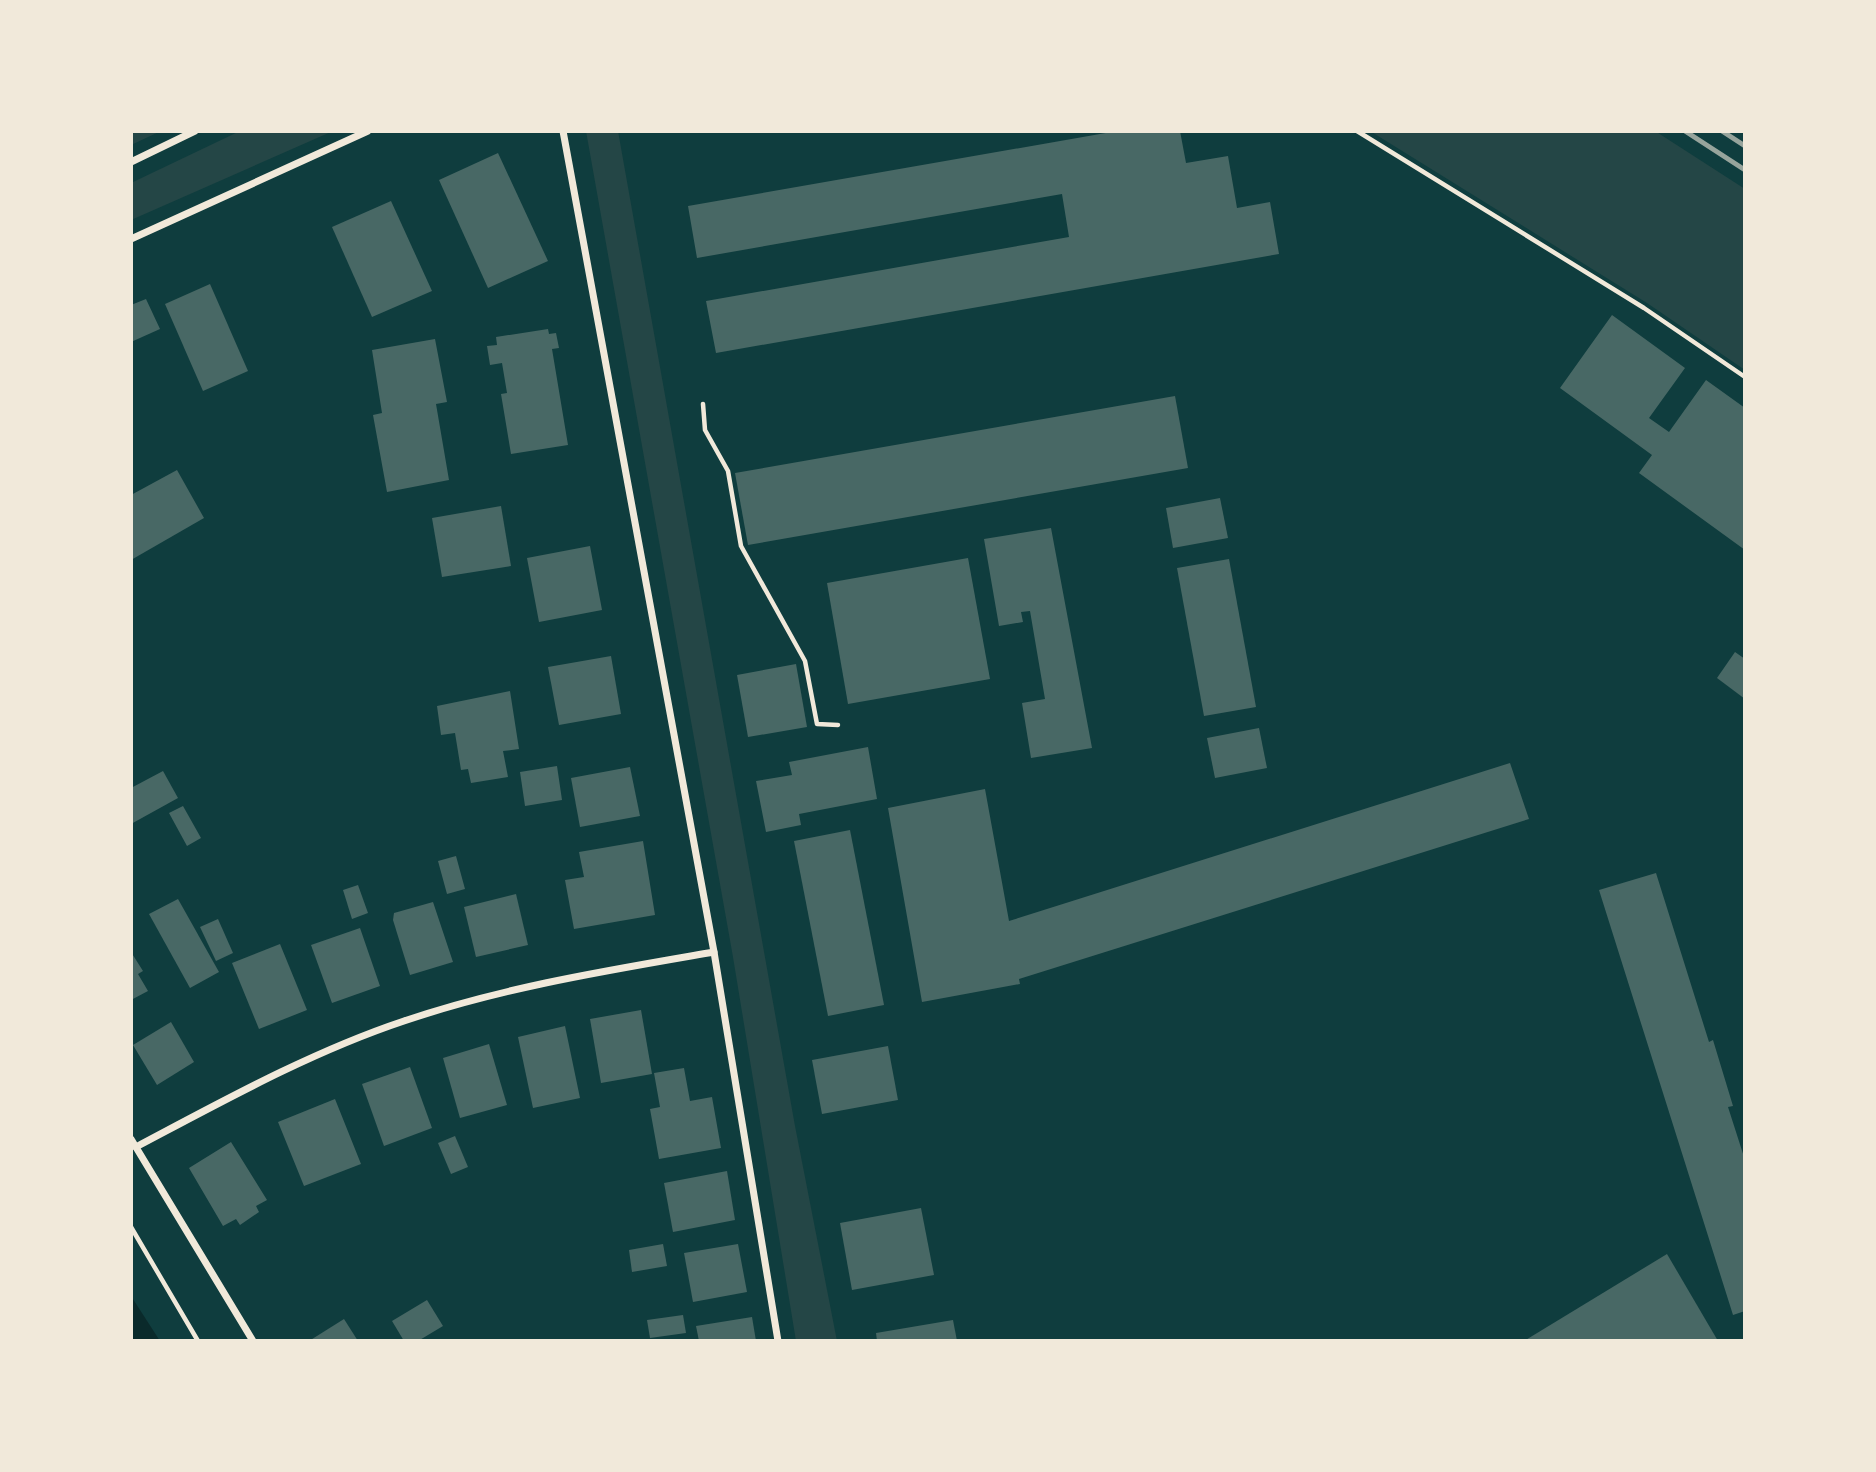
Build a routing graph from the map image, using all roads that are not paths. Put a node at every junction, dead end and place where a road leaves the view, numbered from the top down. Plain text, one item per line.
1 (195, 131) edge
2 (368, 131) edge
3 (563, 131) edge
4 (131, 162) edge
5 (131, 239) edge
6 (714, 952) junction
7 (131, 1139) edge
8 (136, 1147) junction
9 (253, 1341) edge
10 (778, 1341) edge

1 - 4 street
2 - 5 street
3 - 6 street
6 - 8 street
6 - 10 street
7 - 8 street
8 - 9 street

